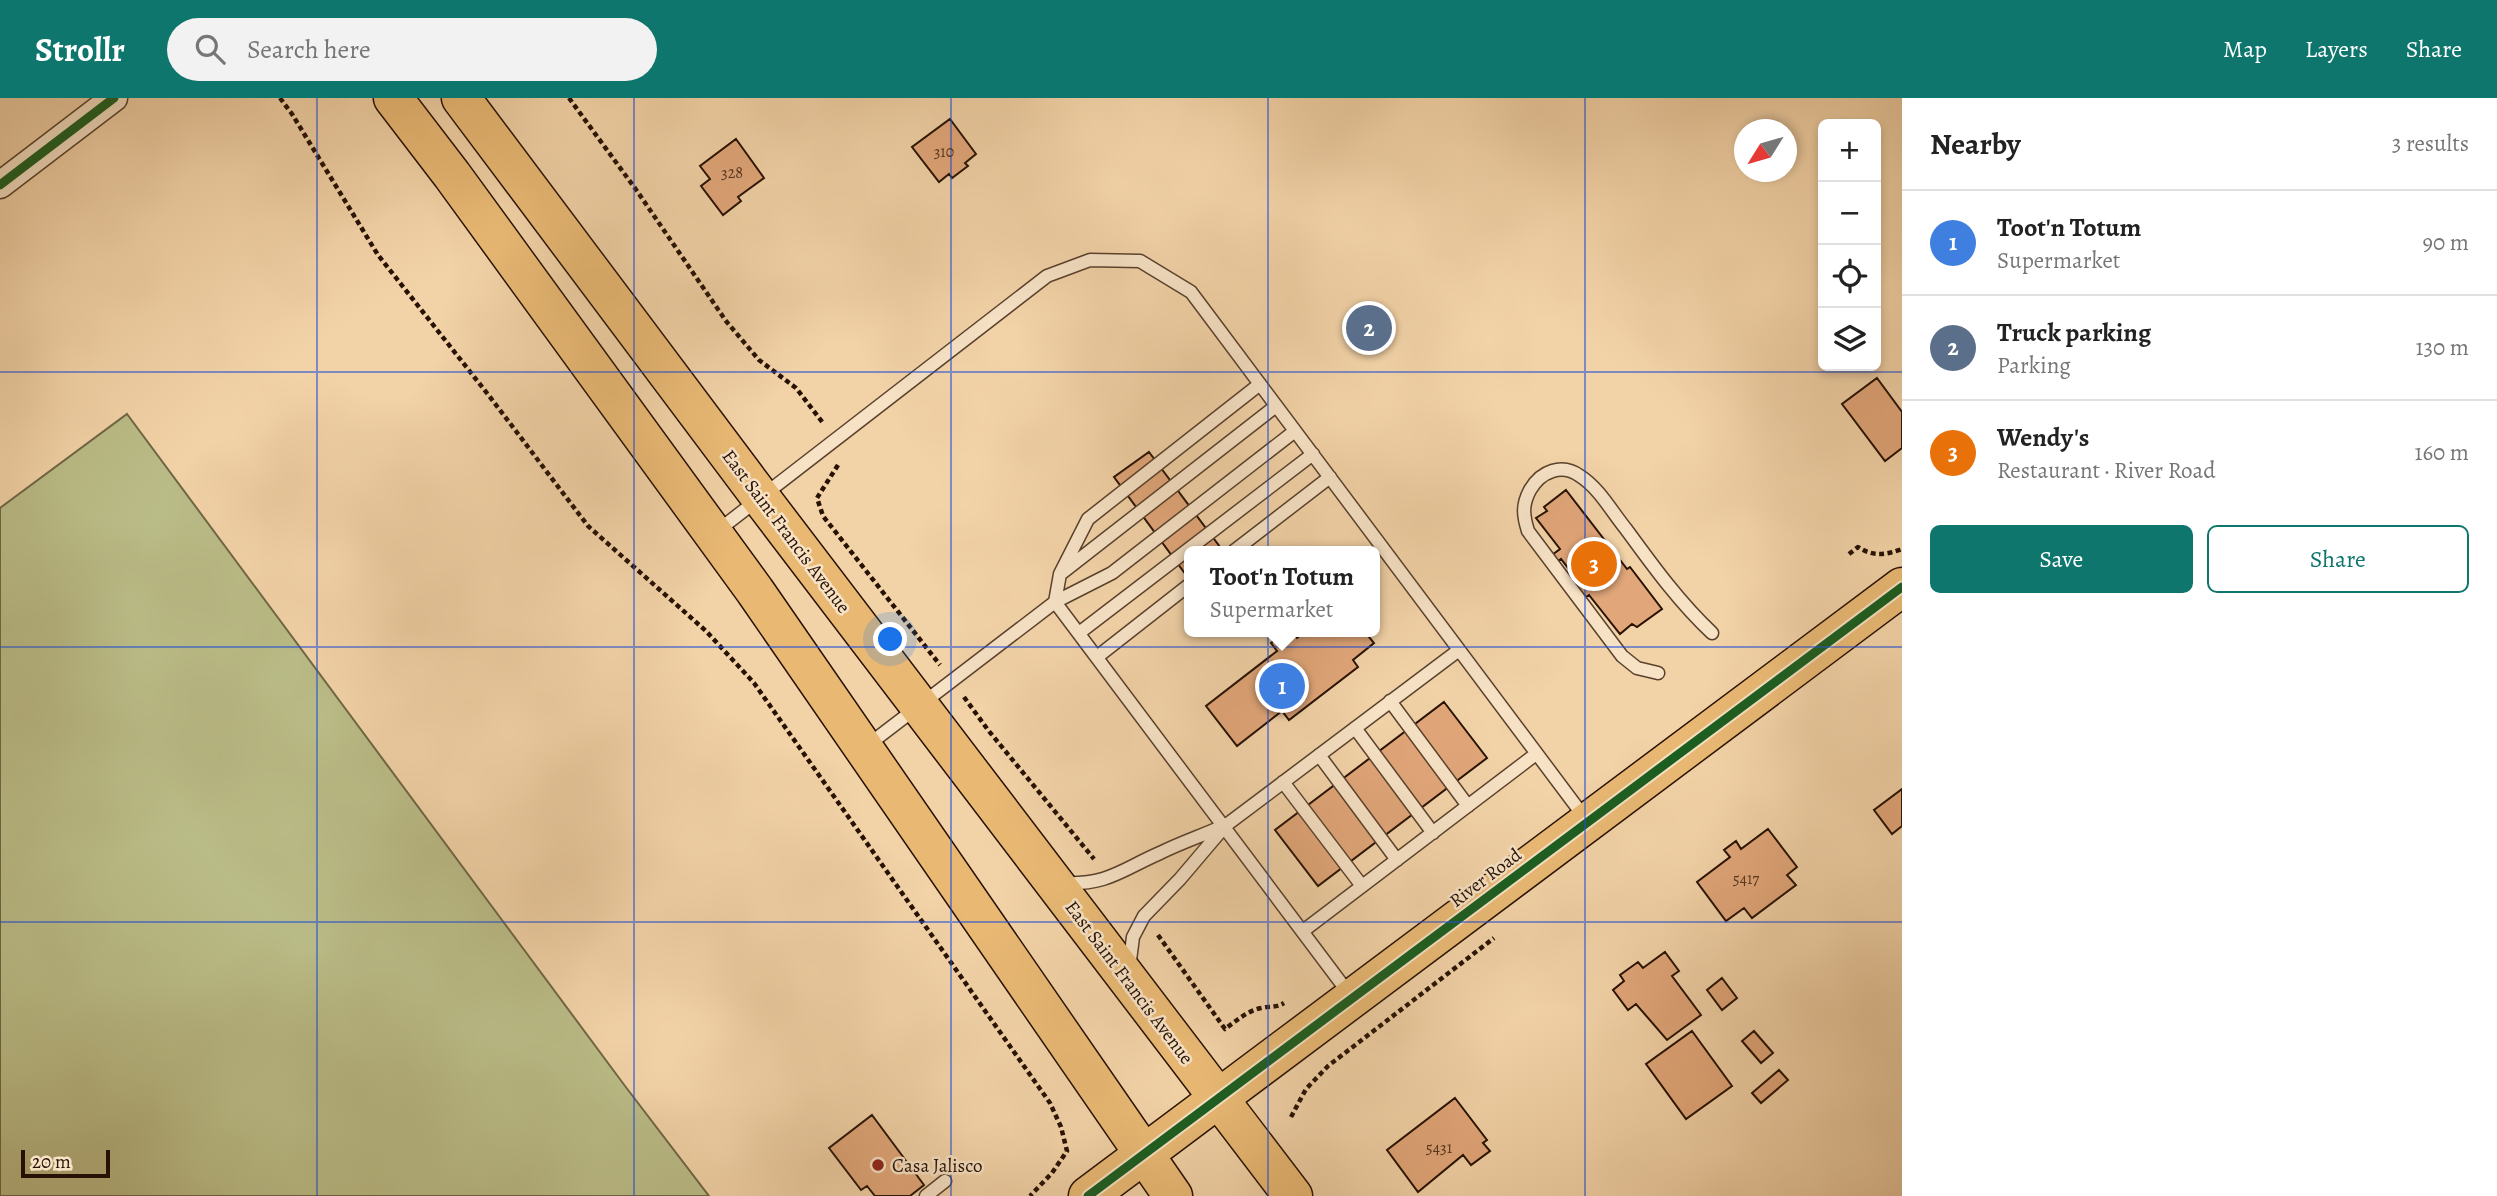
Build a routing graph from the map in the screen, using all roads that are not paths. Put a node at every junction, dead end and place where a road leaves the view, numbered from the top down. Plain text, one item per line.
1 (114, 98) edge
2 (393, 98) edge
3 (461, 98) edge
4 (0, 185) edge
5 (1260, 384) junction
6 (1276, 406) junction
7 (1295, 431) junction
8 (1312, 454) junction
9 (1330, 477) junction
10 (761, 498) junction
11 (713, 534) junction
12 (1192, 546) edge
13 (1240, 546) edge
14 (1184, 552) edge
15 (1060, 574) junction
16 (1902, 587) edge
17 (1184, 589) edge
18 (1055, 602) junction
19 (1079, 633) junction
20 (1712, 633) dead end
21 (1458, 650) junction
22 (1097, 657) junction
23 (1658, 673) dead end
24 (1390, 701) junction
25 (919, 705) junction
26 (1355, 728) junction
27 (862, 748) junction
28 (1536, 754) junction
29 (1319, 755) junction
30 (1283, 782) junction
31 (1468, 806) junction
32 (1588, 822) junction
33 (1225, 826) junction
34 (1433, 833) junction
35 (1397, 860) junction
36 (1055, 883) junction
37 (1362, 886) junction
38 (1303, 931) junction
39 (1128, 981) junction
40 (1353, 998) junction
41 (1217, 1099) junction
42 (1144, 1155) junction
43 (945, 1181) dead end
44 (926, 1196) edge
45 (1088, 1196) edge
46 (1172, 1196) edge
47 (1293, 1196) edge

1 - 4 street
2 - 11 main road
3 - 10 main road, East Saint Francis Avenue
5 - 6 lane
5 - 10 lane
5 - 15 lane
6 - 7 lane
6 - 15 lane
7 - 8 lane
7 - 18 lane
8 - 9 lane
8 - 12 lane
9 - 13 lane
9 - 21 lane
10 - 11 lane
10 - 25 main road, East Saint Francis Avenue
11 - 27 main road
14 - 19 lane
15 - 18 lane
16 - 32 main road, River Road
17 - 22 lane
18 - 19 lane
18 - 25 lane
19 - 22 lane
20 - 23 lane
21 - 24 lane
21 - 28 lane
22 - 33 lane
24 - 26 lane
24 - 31 lane
25 - 27 lane
25 - 36 main road, East Saint Francis Avenue
26 - 29 lane
26 - 34 lane
27 - 42 main road
28 - 31 lane
28 - 32 lane
29 - 30 lane
29 - 35 lane
30 - 33 lane
30 - 37 lane
31 - 34 lane
32 - 40 main road, River Road
33 - 36 lane
33 - 38 lane
33 - 39 lane
34 - 35 lane
35 - 37 lane
36 - 39 main road, East Saint Francis Avenue
37 - 38 lane
38 - 40 lane
39 - 41 main road, East Saint Francis Avenue
40 - 41 main road, River Road
41 - 42 main road, River Road
41 - 47 main road, East Saint Francis Avenue
42 - 45 main road, River Road
42 - 46 main road
43 - 44 lane

